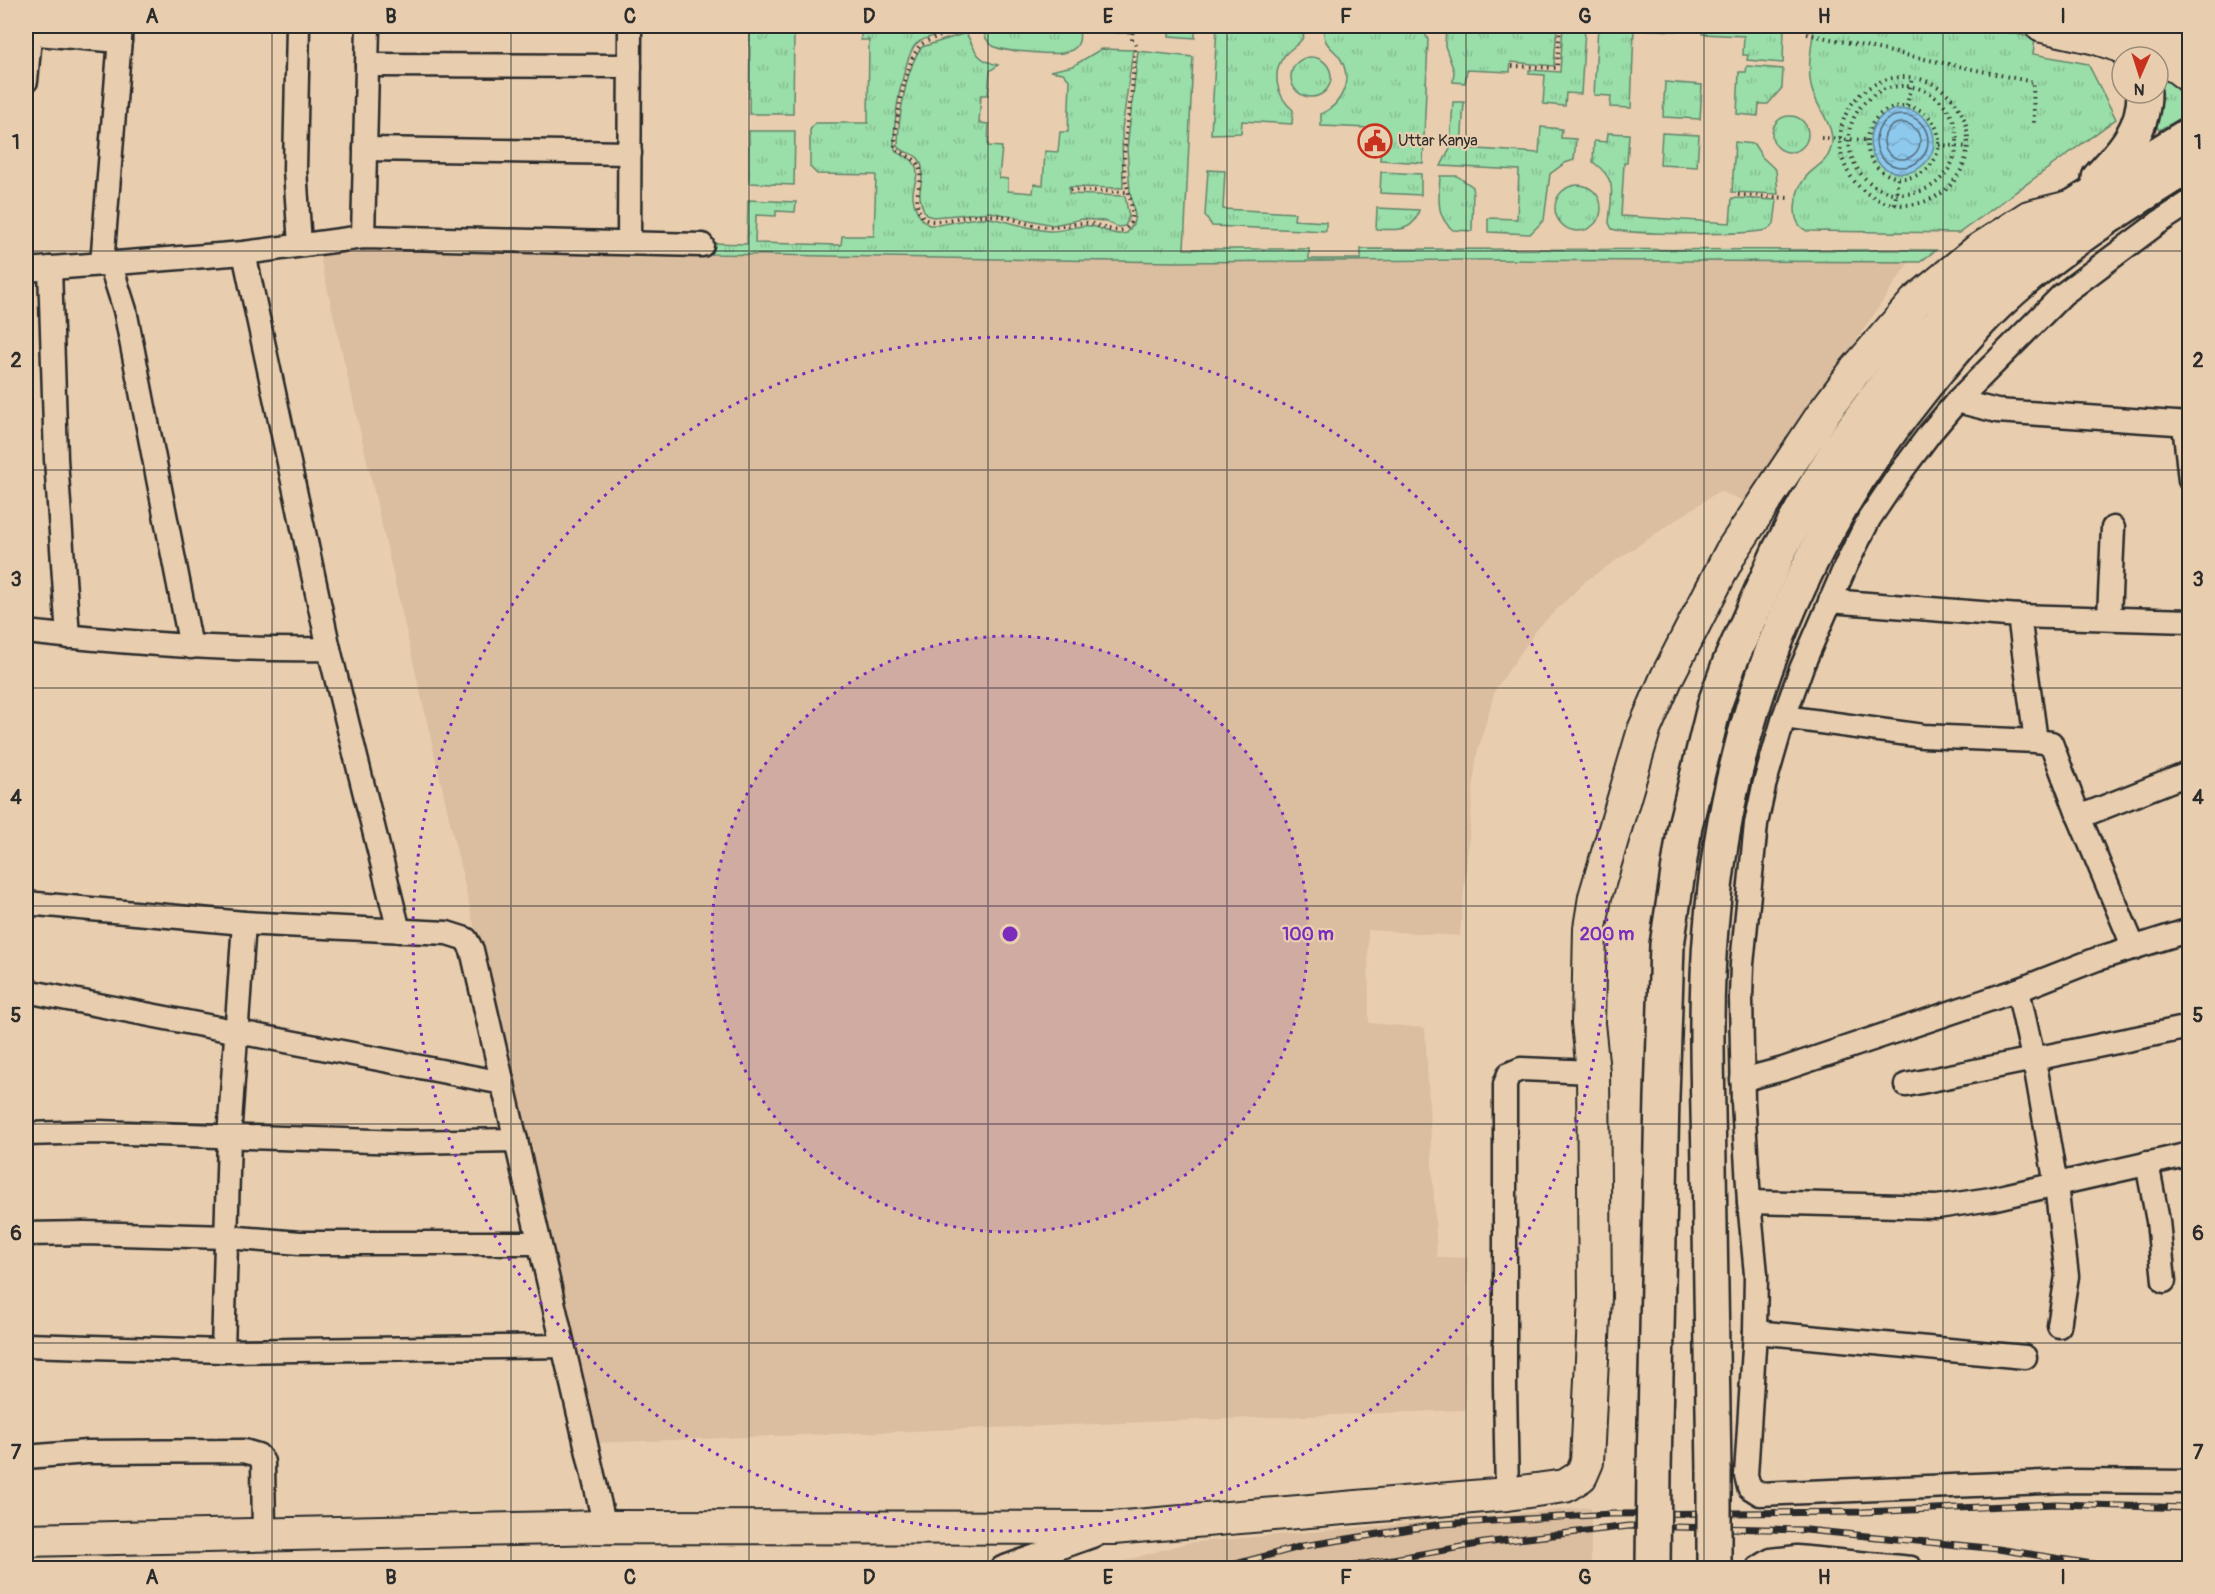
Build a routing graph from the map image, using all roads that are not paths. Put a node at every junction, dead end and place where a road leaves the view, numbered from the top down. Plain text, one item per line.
1 (298, 26) edge
2 (369, 26) edge
3 (630, 26) edge
4 (2042, 26) edge
5 (2078, 29) edge
6 (29, 31) edge
7 (121, 33) edge
8 (2190, 41) edge
9 (2130, 45) edge
10 (2166, 45) edge
11 (2170, 64) edge
12 (367, 65) junction
13 (630, 66) junction
14 (2190, 77) edge
15 (26, 81) edge
16 (2143, 105) edge
17 (2190, 134) edge
18 (365, 149) junction
19 (630, 153) junction
20 (2190, 165) edge
21 (2190, 202) edge
22 (2074, 206) junction
23 (363, 237) junction
24 (629, 243) junction
25 (300, 245) junction
26 (702, 245) dead end
27 (244, 253) junction
28 (106, 263) junction
29 (50, 268) junction
30 (26, 270) edge
31 (1957, 400) junction
32 (2187, 424) edge
33 (2190, 480) edge
34 (2113, 528) dead end
35 (1830, 601) junction
36 (2019, 616) junction
37 (2109, 617) junction
38 (2190, 621) edge
39 (26, 632) edge
40 (68, 637) junction
41 (191, 647) junction
42 (329, 649) junction
43 (1784, 717) junction
44 (2036, 741) junction
45 (2190, 773) edge
46 (2079, 817) junction
47 (26, 903) edge
48 (244, 923) junction
49 (2190, 930) edge
50 (399, 931) junction
51 (2134, 948) junction
52 (2018, 990) junction
53 (26, 991) edge
54 (2190, 1027) edge
55 (237, 1033) junction
56 (2033, 1058) junction
57 (1593, 1072) junction
58 (1742, 1080) junction
59 (502, 1083) junction
60 (1905, 1084) dead end
61 (26, 1134) edge
62 (229, 1137) junction
63 (516, 1140) junction
64 (2190, 1154) edge
65 (2147, 1163) junction
66 (2056, 1185) junction
67 (1749, 1202) junction
68 (26, 1234) edge
69 (227, 1237) junction
70 (539, 1243) junction
71 (2164, 1281) dead end
72 (2059, 1326) dead end
73 (1755, 1332) junction
74 (26, 1346) edge
75 (563, 1346) junction
76 (224, 1351) junction
77 (2025, 1357) dead end
78 (26, 1457) edge
79 (2190, 1482) edge
80 (1507, 1494) junction
81 (604, 1527) junction
82 (1113, 1528) junction
83 (264, 1534) junction
84 (26, 1540) edge
85 (1002, 1569) edge
86 (1653, 1569) edge
87 (1714, 1569) edge
88 (1758, 1569) edge
89 (1911, 1569) edge

1 - 25 street
2 - 12 street
3 - 13 street
4 - 5 street
5 - 9 street
6 - 7 street
6 - 15 street
7 - 28 street
8 - 10 street
11 - 14 street
12 - 13 street
12 - 18 street
13 - 19 street
16 - 22 main road
17 - 22 main road
18 - 19 street
18 - 23 street
19 - 24 street
20 - 87 main road, bridge
21 - 31 street
22 - 57 street
22 - 86 main road, bridge
23 - 24 street
23 - 25 street
24 - 26 street
25 - 27 street
27 - 28 street
27 - 42 street
28 - 29 street
28 - 41 street
29 - 30 street
29 - 40 street
31 - 32 street
31 - 35 street
32 - 33 street
34 - 37 street
35 - 36 street
35 - 43 street
36 - 37 street
36 - 44 street
37 - 38 street
39 - 40 street
40 - 41 street
41 - 42 street
42 - 50 street
43 - 44 street
43 - 58 street
44 - 46 street
45 - 46 street
46 - 51 street
47 - 48 street
48 - 50 street
48 - 55 street
49 - 51 street
50 - 59 street
51 - 52 street
52 - 56 street
52 - 58 street
53 - 55 street
54 - 56 street
55 - 59 street
55 - 62 street
56 - 60 street
56 - 66 street
57 - 80 street
57 - 80 street
58 - 67 street
59 - 63 street
61 - 62 street
62 - 63 street
62 - 69 street
63 - 70 street
64 - 65 street
65 - 66 street
65 - 71 street
66 - 67 street
66 - 72 street
67 - 73 street
68 - 69 street
69 - 70 street
69 - 76 street
70 - 75 street
73 - 77 street
73 - 79 street
74 - 76 street
75 - 76 street
75 - 81 street
78 - 83 street
80 - 82 street
81 - 82 street
81 - 83 street
82 - 85 street
83 - 84 street
88 - 89 street

